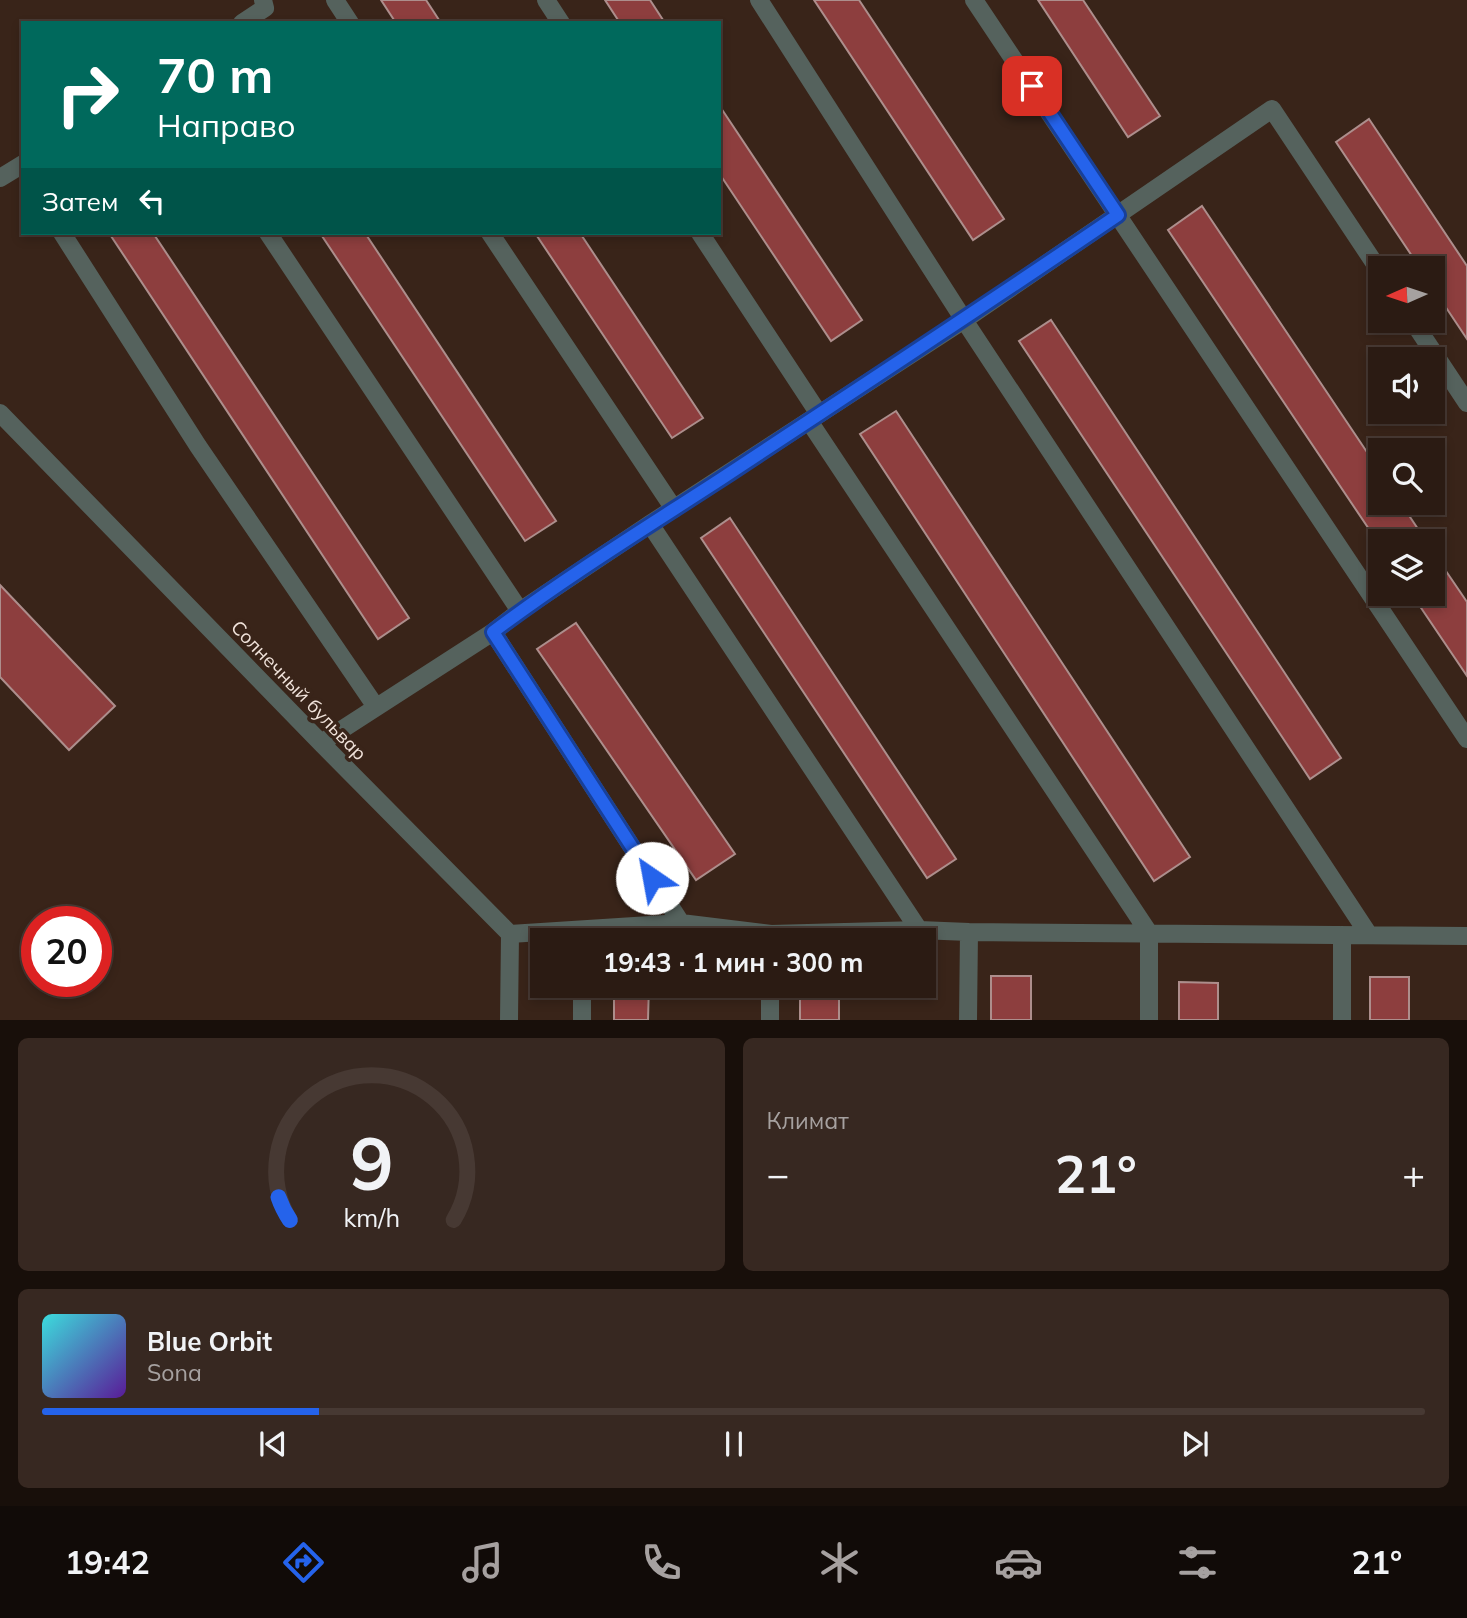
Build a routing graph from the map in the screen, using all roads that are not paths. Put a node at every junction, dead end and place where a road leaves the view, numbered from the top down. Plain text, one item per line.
1 (335, 0) edge
2 (546, 0) edge
3 (759, 0) edge
4 (974, 0) edge
5 (269, 3) edge
6 (245, 21) edge
7 (349, 21) edge
8 (560, 21) edge
9 (21, 168) edge
10 (0, 178) edge
11 (1118, 215) junction
12 (63, 235) edge
13 (269, 235) edge
14 (491, 235) edge
15 (701, 235) edge
16 (1370, 256) edge
17 (964, 320) junction
18 (1421, 333) edge
19 (1467, 403) edge
20 (0, 413) edge
21 (814, 417) junction
22 (674, 509) junction
23 (650, 524) junction
24 (520, 611) junction
25 (493, 632) junction
26 (376, 707) junction
27 (1467, 739) edge
28 (321, 743) junction
29 (681, 923) junction
30 (640, 928) edge
31 (713, 928) edge
32 (918, 928) edge
33 (936, 931) edge
34 (969, 932) junction
35 (1149, 933) junction
36 (510, 934) junction
37 (530, 934) edge
38 (1342, 935) junction
39 (1369, 935) junction
40 (1467, 936) edge
41 (582, 998) edge
42 (771, 998) edge
43 (509, 1020) edge
44 (582, 1020) edge
45 (770, 1020) edge
46 (968, 1020) edge
47 (1149, 1020) edge
48 (1342, 1020) edge

1 - 7 street
2 - 8 street
3 - 17 street
4 - 11 street
5 - 6 street
9 - 10 street
11 - 16 street
11 - 17 street
11 - 27 street
12 - 26 street
13 - 24 street
14 - 22 street
15 - 21 street
17 - 21 street
17 - 39 street
18 - 19 street
20 - 28 street, Солнечный бульвар
21 - 22 street
21 - 35 street
22 - 23 street
23 - 24 street
23 - 32 street
24 - 25 street
25 - 26 street
25 - 29 street
26 - 28 street
28 - 36 street, Солнечный бульвар
29 - 30 street
29 - 31 street
33 - 34 street
34 - 35 street
34 - 46 street
35 - 38 street
35 - 47 street
36 - 37 street
36 - 43 street
38 - 39 street
38 - 48 street
39 - 40 street
41 - 44 street
42 - 45 street

